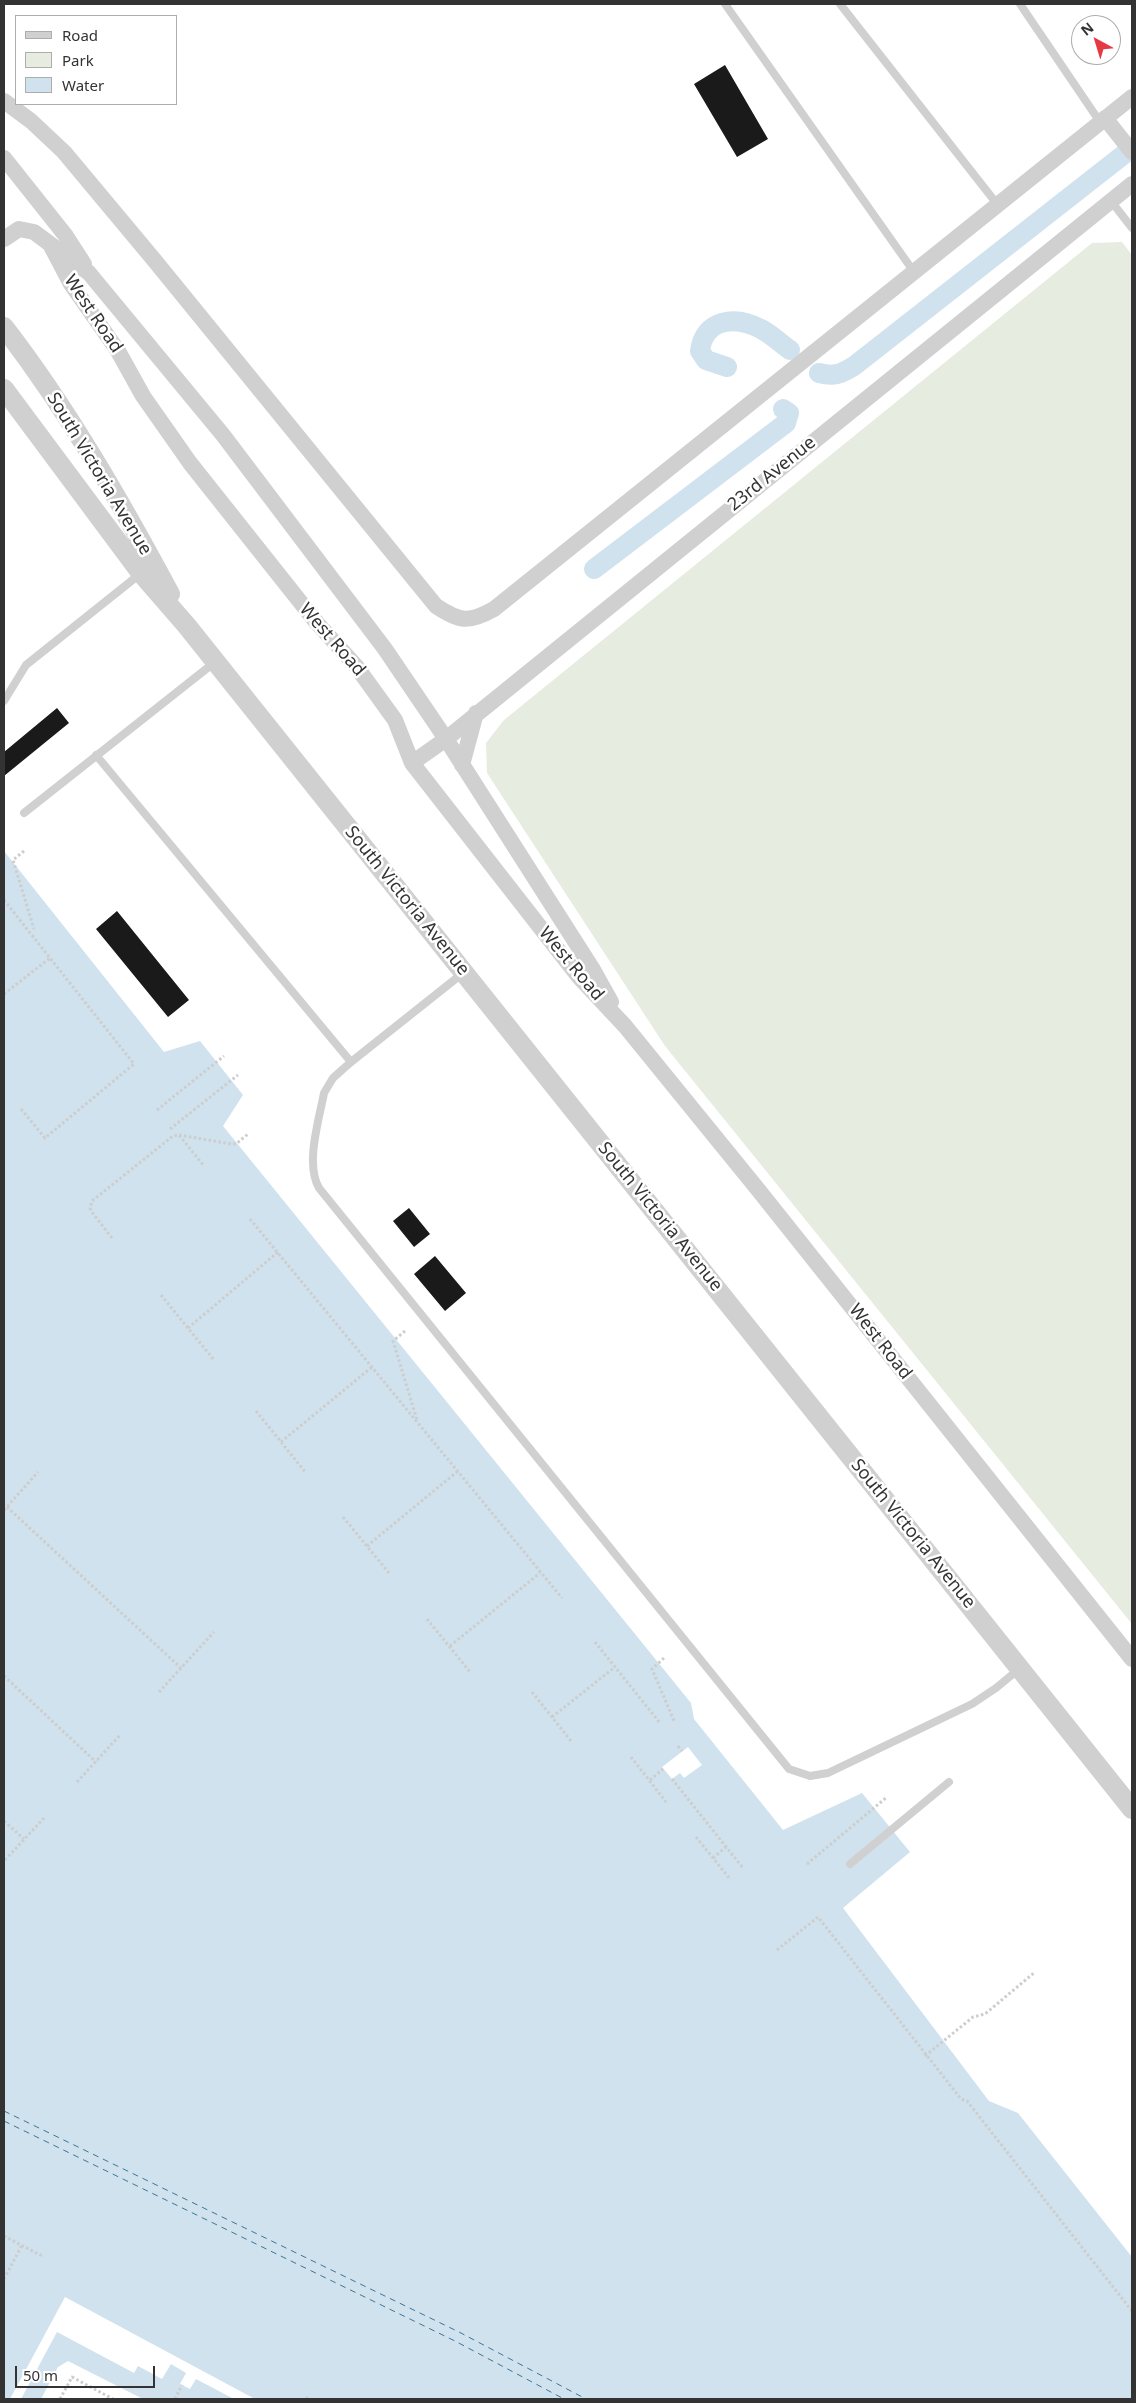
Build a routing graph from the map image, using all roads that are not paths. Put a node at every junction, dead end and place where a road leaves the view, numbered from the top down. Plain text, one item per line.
1 (725, 4) edge
2 (840, 4) edge
3 (1020, 4) edge
4 (1132, 97) edge
5 (4, 101) edge
6 (1103, 120) junction
7 (1128, 146) edge
8 (4, 158) edge
9 (1132, 184) edge
10 (1111, 201) junction
11 (997, 204) junction
12 (1132, 228) edge
13 (4, 239) edge
14 (50, 244) junction
15 (89, 272) junction
16 (914, 272) junction
17 (4, 327) edge
18 (4, 389) edge
19 (141, 573) junction
20 (187, 626) junction
21 (215, 662) junction
22 (4, 701) edge
23 (476, 713) junction
24 (446, 739) junction
25 (96, 755) junction
26 (412, 763) junction
27 (462, 765) junction
28 (24, 812) dead end
29 (465, 972) junction
30 (625, 1026) junction
31 (351, 1062) junction
32 (1132, 1660) edge
33 (1020, 1668) junction
34 (949, 1782) dead end
35 (1132, 1809) edge
36 (850, 1864) dead end

1 - 16 lane
2 - 11 lane
3 - 6 lane
4 - 6 street
5 - 16 street
6 - 7 street
6 - 11 street
8 - 15 street, West Road
9 - 10 street, 23rd Avenue
10 - 12 lane
10 - 23 street, 23rd Avenue
11 - 16 street
13 - 14 street, West Road
14 - 15 street, West Road
14 - 26 street, West Road
15 - 24 street, West Road
17 - 20 street, South Victoria Avenue
18 - 19 street, South Victoria Avenue
19 - 20 street, South Victoria Avenue
19 - 22 lane
20 - 21 street, South Victoria Avenue
21 - 25 lane
21 - 29 street, South Victoria Avenue
23 - 24 street, 23rd Avenue
23 - 27 street
24 - 26 street, 23rd Avenue
24 - 27 street, West Road
25 - 28 lane
25 - 31 lane
26 - 30 street, West Road
27 - 30 street, West Road
29 - 31 lane
29 - 33 street, South Victoria Avenue
30 - 32 street, West Road
31 - 33 lane
33 - 35 street, South Victoria Avenue
34 - 36 lane

